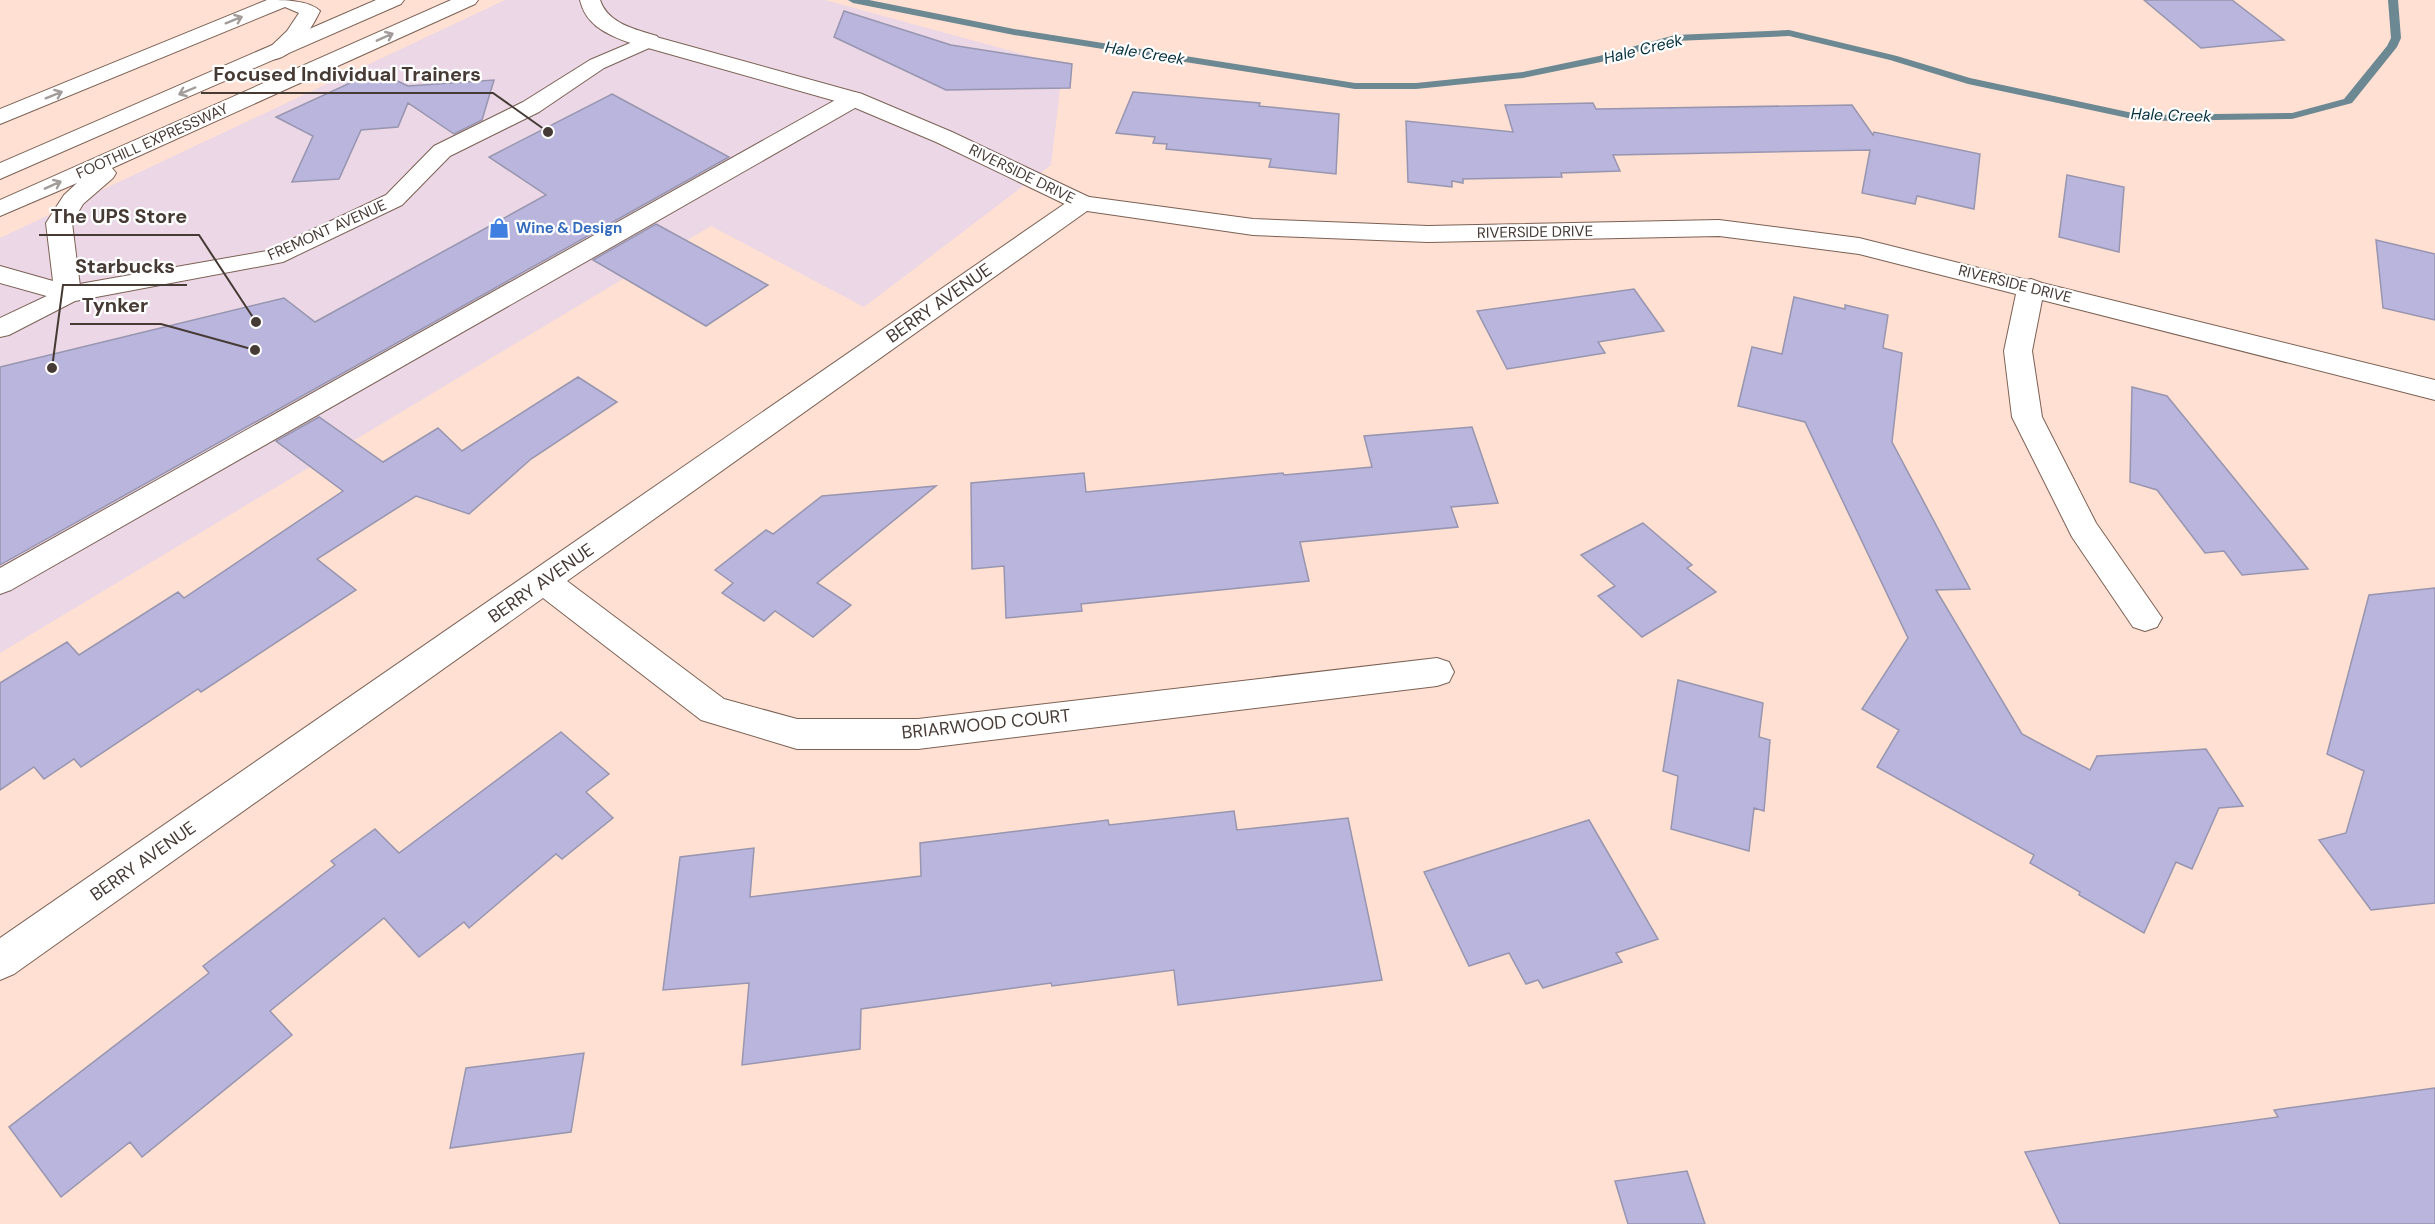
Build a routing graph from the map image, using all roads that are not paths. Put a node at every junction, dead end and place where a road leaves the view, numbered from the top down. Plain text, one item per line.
1 (286, 0) edge
2 (394, 0) edge
3 (468, 0) edge
4 (590, 0) edge
5 (649, 41) junction
6 (272, 55) junction
7 (854, 99) junction
8 (0, 117) edge
9 (135, 148) junction
10 (0, 172) edge
11 (1082, 203) junction
12 (0, 209) edge
13 (0, 273) edge
14 (2031, 287) junction
15 (68, 294) junction
16 (0, 329) edge
17 (2435, 390) edge
18 (544, 581) junction
19 (0, 582) edge
20 (2145, 618) dead end
21 (1437, 672) dead end
22 (0, 961) edge

1 - 6 lane
8 -> 1 lane
2 - 6 main road, FOOTHILL EXPRESSWAY
9 -> 3 main road, FOOTHILL EXPRESSWAY
4 - 5 main road
5 - 7 main road, RIVERSIDE DRIVE
5 - 15 lane, FREMONT AVENUE
6 -> 10 main road, FOOTHILL EXPRESSWAY
7 - 11 main road, RIVERSIDE DRIVE
7 - 19 lane
12 -> 9 main road, FOOTHILL EXPRESSWAY
9 - 15 main road
11 - 14 main road, RIVERSIDE DRIVE
11 - 18 main road, BERRY AVENUE
13 - 15 main road
14 - 17 main road, RIVERSIDE DRIVE
14 - 20 main road
15 - 16 lane, FREMONT AVENUE
18 - 21 main road, BRIARWOOD COURT
18 - 22 main road, BERRY AVENUE

